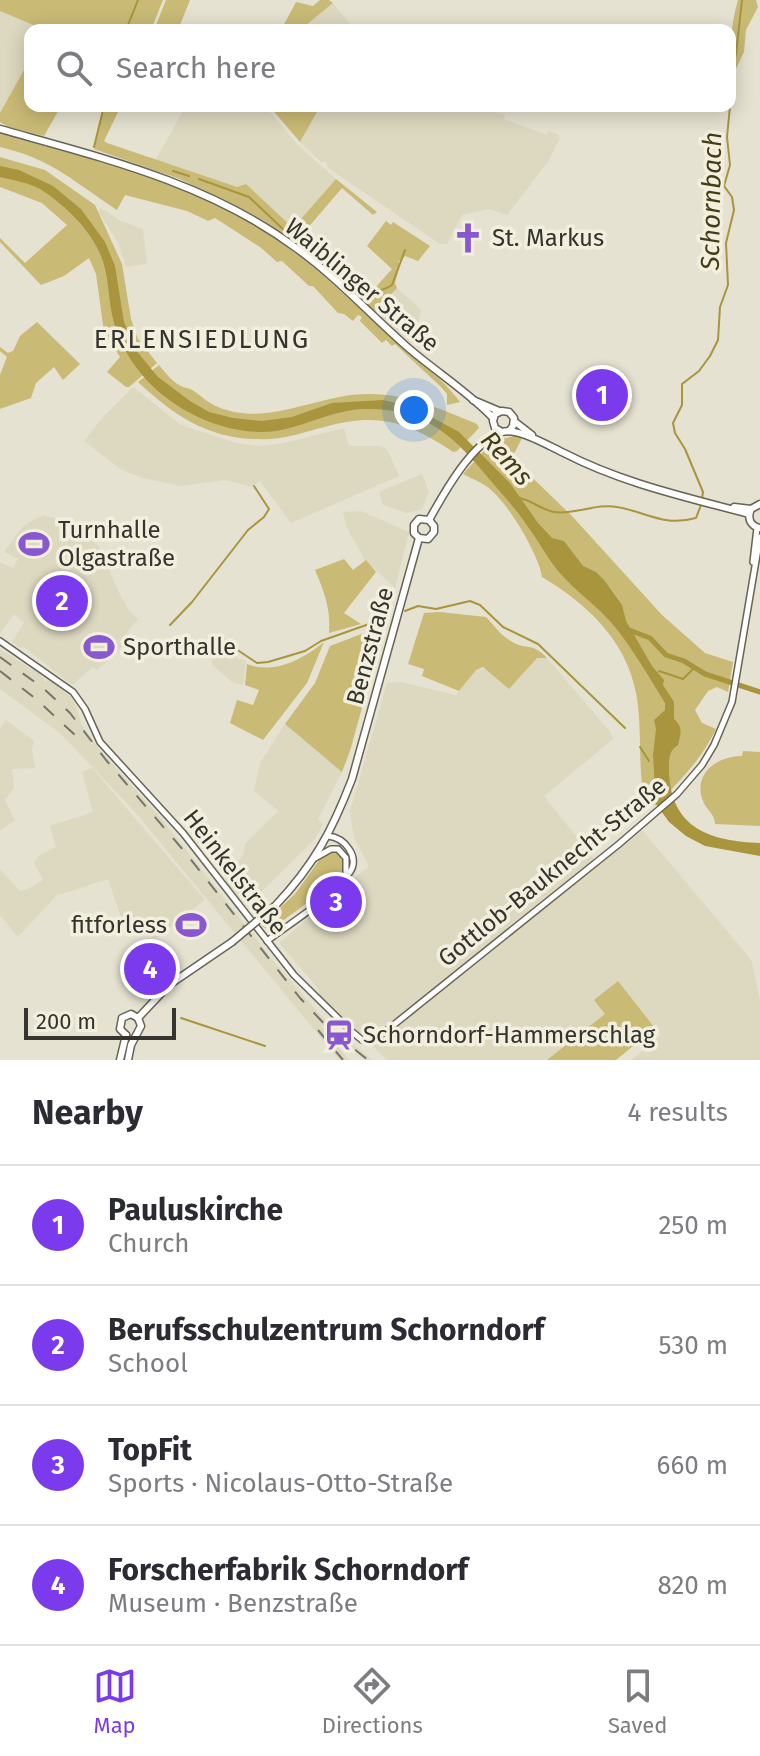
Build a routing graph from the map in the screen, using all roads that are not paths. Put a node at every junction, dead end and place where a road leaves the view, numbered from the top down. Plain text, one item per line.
1 (0, 129) edge
2 (470, 398) junction
3 (499, 411) junction
4 (514, 421) junction
5 (493, 422) junction
6 (505, 431) junction
7 (487, 440) junction
8 (541, 442) junction
9 (760, 504) edge
10 (750, 512) junction
11 (429, 520) junction
12 (758, 528) edge
13 (760, 537) edge
14 (419, 538) junction
15 (754, 570) junction
16 (0, 641) edge
17 (356, 764) junction
18 (328, 836) junction
19 (338, 849) junction
20 (315, 858) junction
21 (304, 872) junction
22 (345, 879) junction
23 (267, 941) junction
24 (138, 1018) junction
25 (136, 1034) junction
26 (126, 1035) junction
27 (373, 1041) joint
28 (120, 1060) edge
29 (128, 1060) edge

1 - 2 main road, Waiblinger Straße
2 - 3 main road, Waiblinger Straße
2 - 5 main road, Waiblinger Straße
3 - 4 main road, Waiblinger Straße
3 - 5 main road, Benzstraße
4 - 6 main road
4 - 8 main road, Waiblinger Straße
5 - 6 main road, Waiblinger Straße
5 - 7 main road, Benzstraße
6 - 7 main road, Benzstraße
6 - 8 main road, Waiblinger Straße
7 - 11 main road, Benzstraße
8 - 10 main road
9 - 10 main road
10 - 12 main road
11 - 14 main road, Benzstraße
11 - 14 main road, Benzstraße
12 - 15 street, Gottlob-Bauknecht-Straße
13 - 15 street, Gottlob-Bauknecht-Straße
14 - 17 main road, Benzstraße
15 - 27 street, Gottlob-Bauknecht-Straße
16 - 23 street, Heinkelstraße
17 - 18 main road, Benzstraße
17 - 21 main road, Benzstraße
18 - 19 street
18 - 20 main road, Benzstraße
18 - 22 street
19 - 20 street
19 - 22 street
20 - 21 main road, Benzstraße
21 - 24 main road, Benzstraße, bridge
22 - 23 street
23 - 27 street, Heinkelstraße
24 - 25 main road
24 - 26 main road
25 - 26 main road
25 - 29 main road
26 - 28 main road

